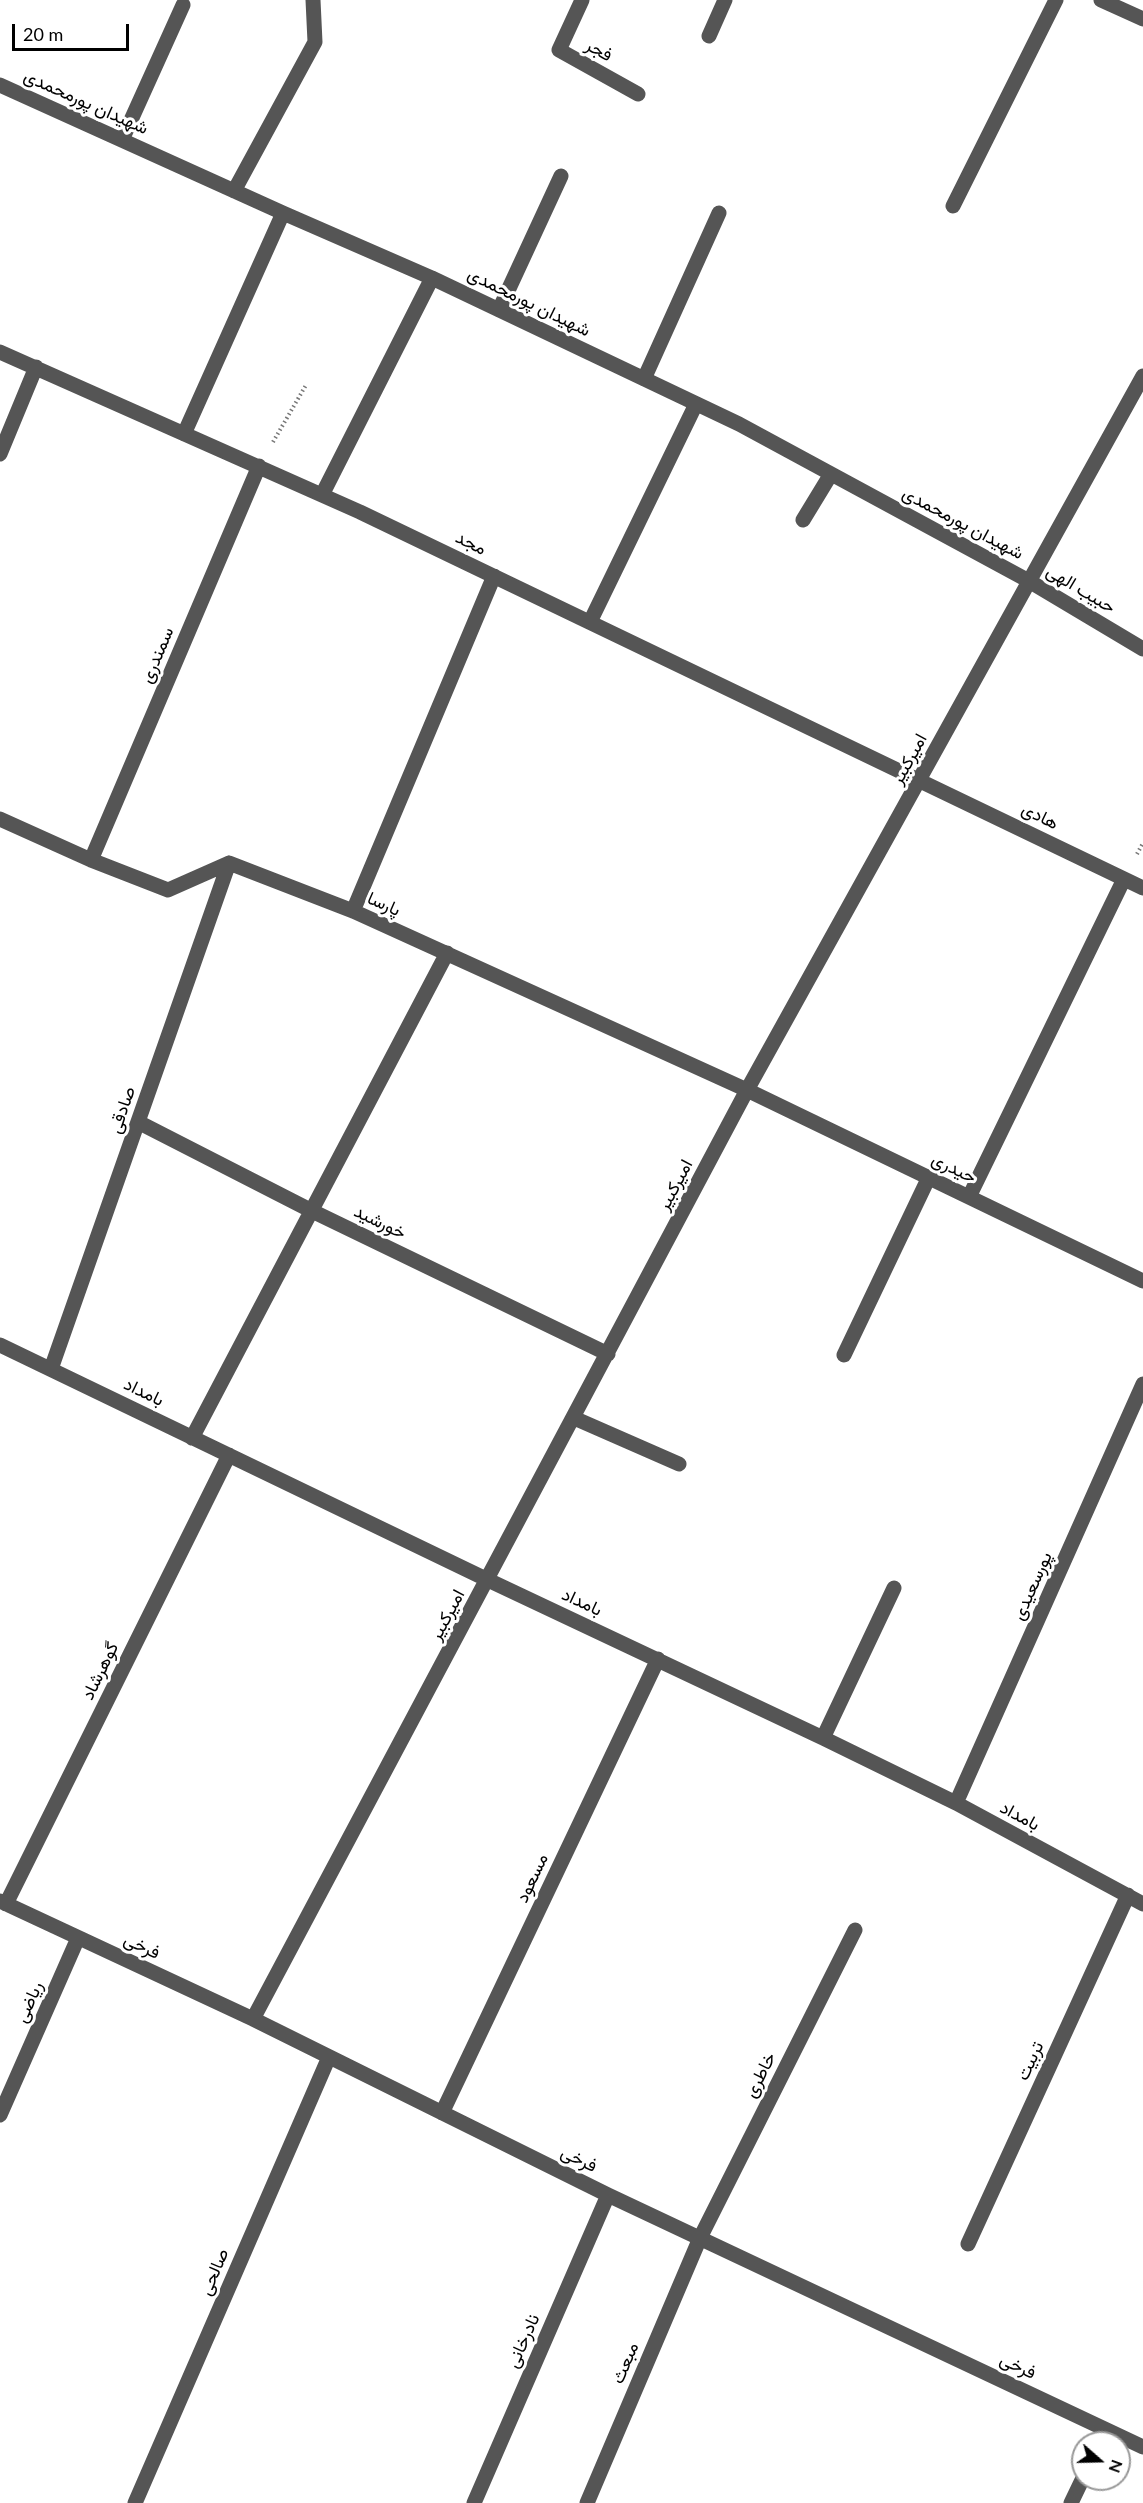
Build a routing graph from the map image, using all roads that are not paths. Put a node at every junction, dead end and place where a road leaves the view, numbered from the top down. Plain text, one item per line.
1 (313, 0) edge
2 (582, 0) edge
3 (724, 0) edge
4 (1056, 0) edge
5 (1101, 0) edge
6 (183, 5) dead end
7 (1143, 19) edge
8 (709, 36) dead end
9 (2, 91) edge
10 (638, 94) dead end
11 (122, 140) junction
12 (561, 176) dead end
13 (234, 191) junction
14 (953, 206) dead end
15 (283, 213) junction
16 (719, 213) dead end
17 (432, 278) junction
18 (499, 309) junction
19 (0, 352) edge
20 (36, 367) junction
21 (1143, 376) edge
22 (644, 379) junction
23 (696, 404) junction
24 (184, 434) junction
25 (0, 454) edge
26 (258, 466) junction
27 (831, 474) junction
28 (322, 495) junction
29 (803, 520) dead end
30 (494, 576) junction
31 (1029, 581) junction
32 (590, 622) junction
33 (1143, 649) edge
34 (919, 780) junction
35 (0, 819) edge
36 (91, 860) junction
37 (229, 863) junction
38 (1124, 879) junction
39 (1143, 888) edge
40 (353, 911) junction
41 (447, 953) junction
42 (747, 1090) junction
43 (138, 1122) junction
44 (929, 1177) junction
45 (969, 1197) junction
46 (312, 1211) junction
47 (1143, 1281) edge
48 (1, 1347) edge
49 (608, 1354) junction
50 (844, 1355) dead end
51 (51, 1370) junction
52 (1143, 1384) edge
53 (574, 1418) junction
54 (192, 1437) junction
55 (229, 1455) junction
56 (679, 1464) dead end
57 (488, 1580) junction
58 (894, 1588) dead end
59 (658, 1659) junction
60 (823, 1738) junction
61 (956, 1803) junction
62 (1128, 1895) junction
63 (3, 1903) edge
64 (1143, 1904) edge
65 (855, 1930) dead end
66 (78, 1938) junction
67 (253, 2019) junction
68 (329, 2057) junction
69 (442, 2113) junction
70 (0, 2115) edge
71 (608, 2195) junction
72 (700, 2238) junction
73 (968, 2244) dead end
74 (1106, 2428) junction
75 (1105, 2431) edge
76 (1143, 2447) edge
77 (135, 2503) edge
78 (474, 2503) edge
79 (586, 2503) edge

1 - 13 street
2 - 10 street, فجر
3 - 8 street
4 - 14 street
5 - 7 street
6 - 11 street
9 - 11 street, شهیدان پورمحمدی
11 - 13 street, شهیدان پورمحمدی
12 - 18 street
13 - 15 street, شهیدان پورمحمدی
15 - 17 street, شهیدان پورمحمدی
15 - 24 street
16 - 22 street
17 - 18 street, شهیدان پورمحمدی
17 - 28 street
18 - 22 street, شهیدان پورمحمدی
19 - 20 street, مجد
20 - 24 street, مجد
20 - 25 street
21 - 31 street, امیرکبیر
22 - 23 street, شهیدان پورمحمدی
23 - 27 street, شهیدان پورمحمدی
23 - 32 street
24 - 26 street, مجد
26 - 28 street, مجد
26 - 36 street, سمندری
27 - 29 street
27 - 31 street, شهیدان پورمحمدی
28 - 30 street, مجد
30 - 32 street, مجد
30 - 40 street
31 - 33 street, حبیب الهی
31 - 34 street, امیرکبیر
32 - 34 street, مجد
34 - 38 street, هادی
34 - 42 street, امیرکبیر
35 - 36 street
36 - 37 street
37 - 40 street, پارسا
37 - 43 street, صادقی
38 - 39 street, هادی
38 - 45 street
40 - 41 street, پارسا
41 - 42 street, پارسا
41 - 46 street
42 - 44 street, حیدری
42 - 49 street, امیرکبیر
43 - 46 street, خورشید
43 - 51 street, صادقی
44 - 45 street, حیدری
44 - 50 street
45 - 47 street, حیدری
46 - 49 street, خورشید
46 - 54 street
48 - 51 street, بامداد
49 - 53 street, امیرکبیر
51 - 54 street, بامداد
52 - 61 street, پورسعیدی
53 - 56 street
53 - 57 street, امیرکبیر
54 - 55 street, بامداد
55 - 57 street, بامداد
55 - 63 street, گوهرشاد
57 - 59 street, بامداد
57 - 67 street, امیرکبیر
58 - 60 street
59 - 60 street, بامداد
59 - 69 street, مسعود
60 - 61 street, بامداد
61 - 62 street, بامداد
62 - 64 street, بامداد
62 - 73 street, تربیت
63 - 66 street, فرخی
65 - 72 street, خاطری
66 - 67 street, فرخی
66 - 70 street, ریاضی
67 - 68 street, فرخی
68 - 69 street, فرخی
68 - 77 street, صالحی
69 - 71 street, فرخی
71 - 72 street, فرخی
71 - 78 street, نادرخانی
72 - 74 street, فرخی
72 - 79 street, مبعث
74 - 75 street
74 - 76 street, فرخی

